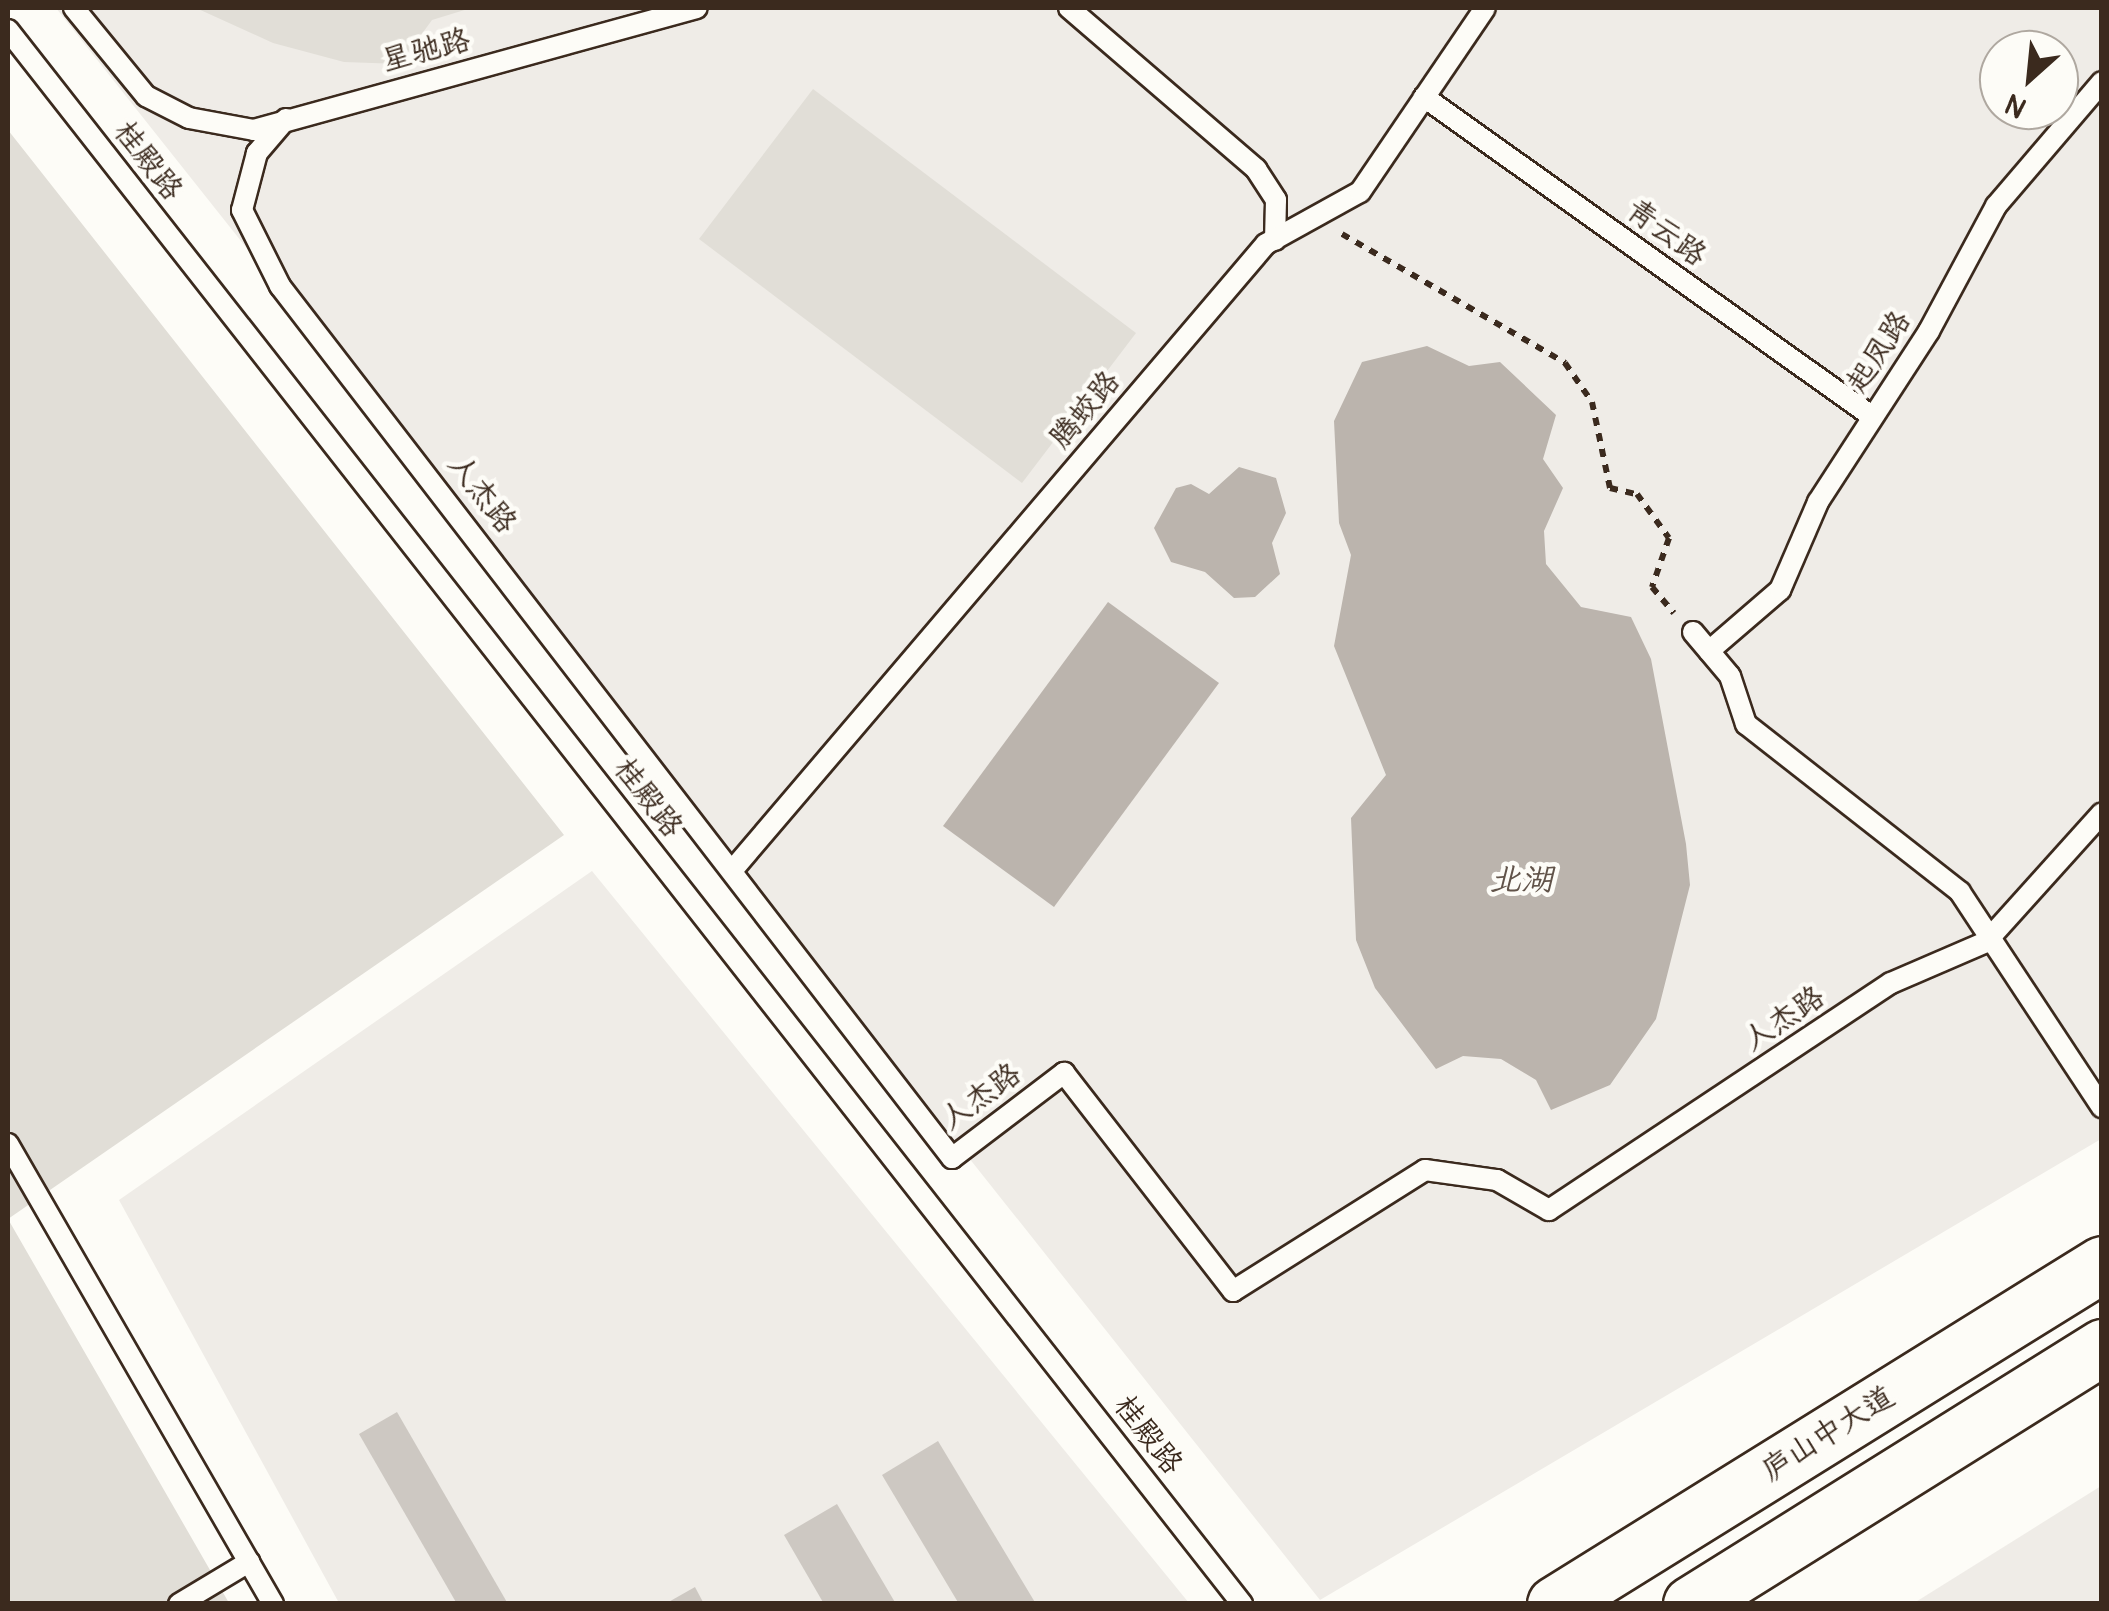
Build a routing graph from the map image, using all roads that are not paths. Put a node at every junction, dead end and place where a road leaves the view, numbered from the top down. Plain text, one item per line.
1 (74, 8) edge
2 (696, 8) edge
3 (1069, 8) edge
4 (1485, 8) edge
5 (8, 30) edge
6 (2102, 82) edge
7 (1424, 97) junction
8 (286, 119) junction
9 (1275, 240) junction
10 (1873, 417) junction
11 (1693, 632) road end
12 (1710, 652) junction
13 (2102, 812) edge
14 (736, 866) junction
15 (1986, 942) junction
16 (2102, 1107) edge
17 (8, 1144) edge
18 (2102, 1264) edge
19 (2102, 1347) edge
20 (249, 1562) junction
21 (179, 1604) edge
22 (273, 1604) edge
23 (1242, 1604) edge
24 (1554, 1604) edge
25 (1690, 1604) edge

1 - 8 lane, 星驰路
2 - 8 lane, 星驰路
3 - 9 lane
4 - 7 lane, 腾蛟路
5 - 23 lane, 桂殿路
6 - 10 lane, 起凤路
7 - 9 lane, 腾蛟路
7 - 10 lane, 青云路
8 - 14 lane, 人杰路
9 - 14 lane, 腾蛟路
10 - 12 lane, 起凤路
11 - 12 lane
12 - 15 lane
13 - 15 lane, 人杰路
14 - 15 lane, 人杰路
15 - 16 lane
17 - 20 lane
18 - 24 highway, 庐山中大道
19 - 25 highway
20 - 21 lane
20 - 22 lane

